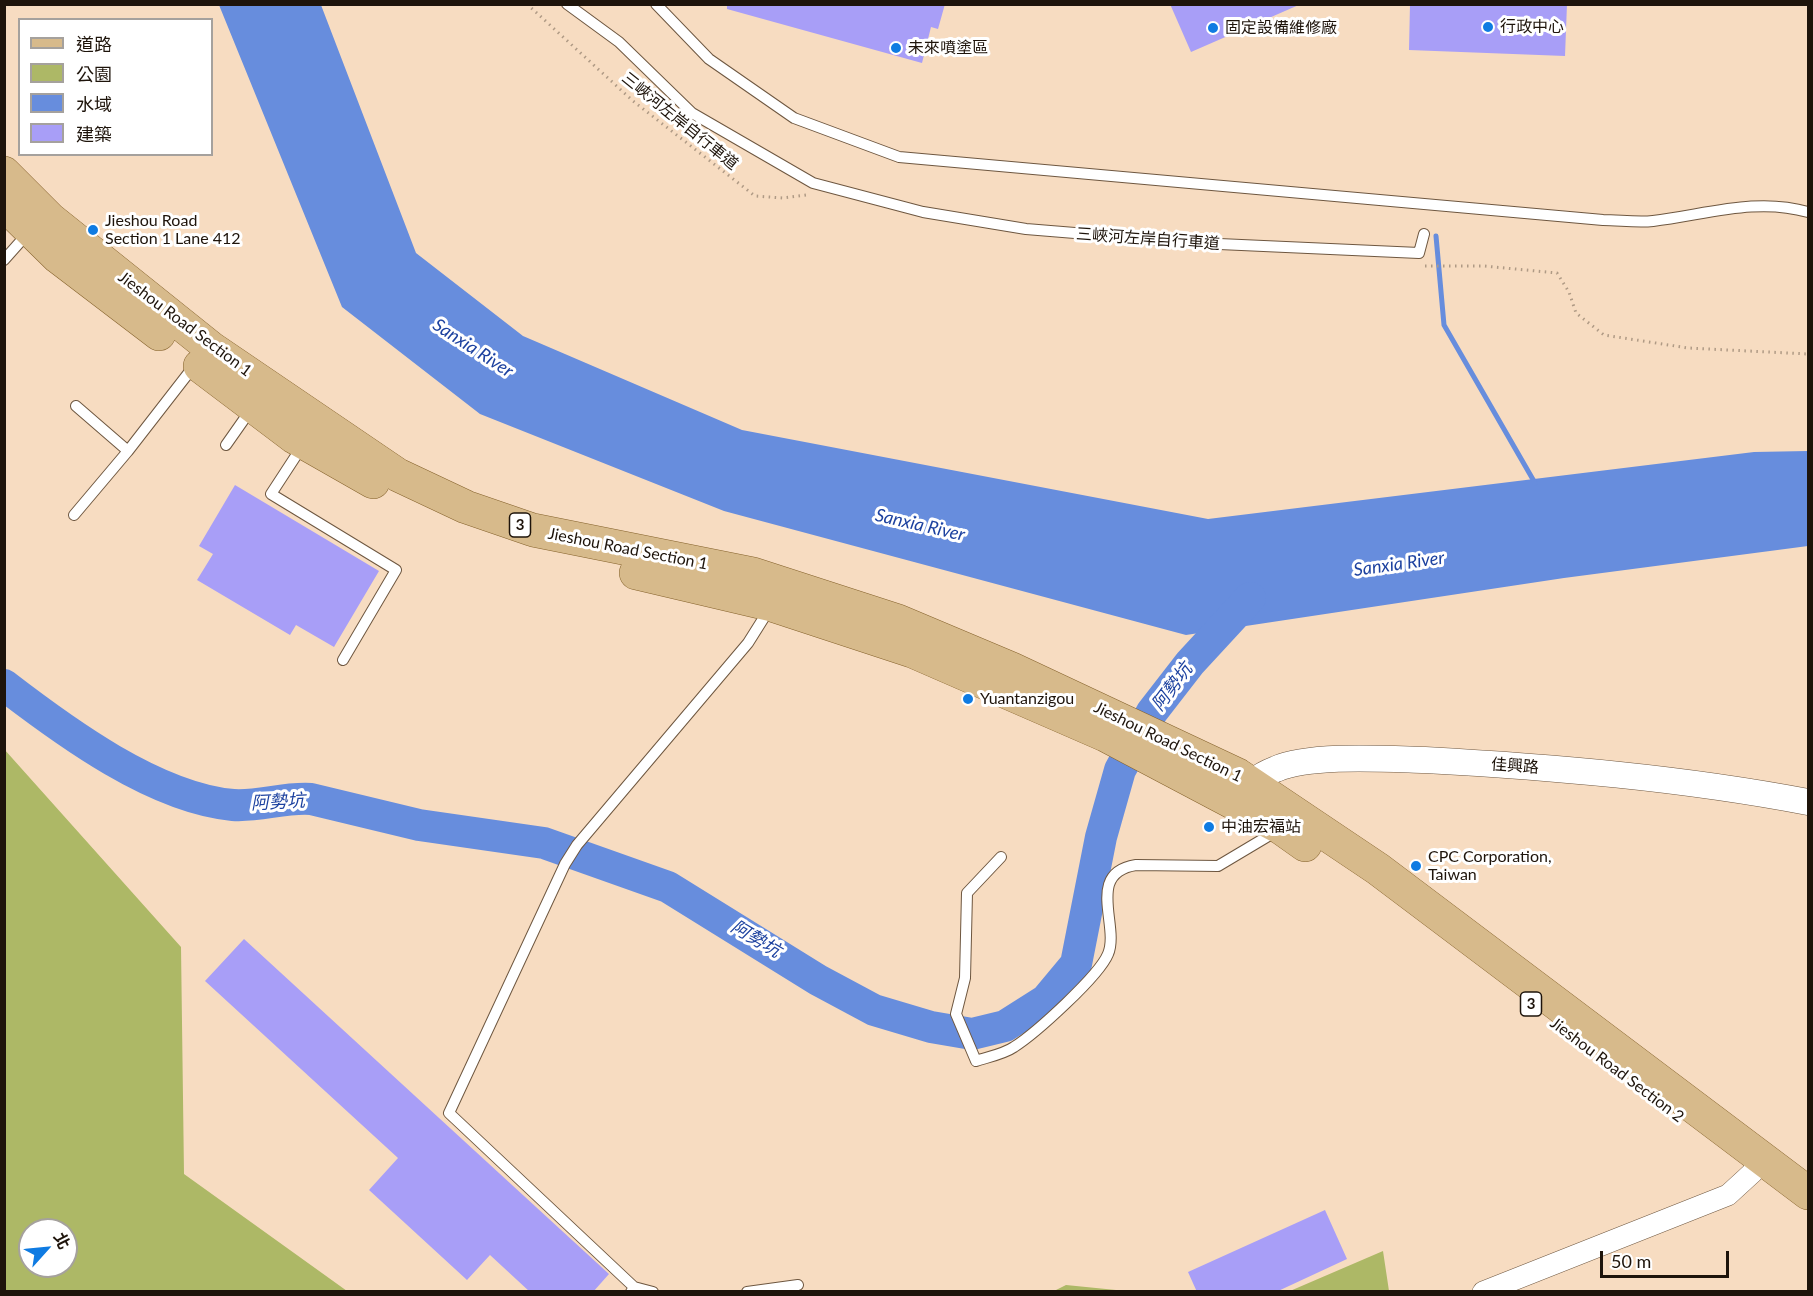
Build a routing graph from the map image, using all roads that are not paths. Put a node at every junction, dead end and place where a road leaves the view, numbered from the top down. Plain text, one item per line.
1 (567, 4) edge
2 (656, 4) edge
3 (4, 173) edge
4 (4, 204) edge
5 (1809, 212) edge
6 (30, 231) junction
7 (1424, 234) dead end
8 (4, 260) edge
9 (204, 356) junction
10 (76, 406) dead end
11 (254, 406) junction
12 (304, 442) junction
13 (226, 445) dead end
14 (128, 451) junction
15 (74, 515) dead end
16 (775, 594) junction
17 (343, 660) dead end
18 (1246, 796) junction
19 (1809, 802) edge
20 (1281, 828) junction
21 (1001, 857) dead end
22 (1756, 1166) junction
23 (1809, 1193) edge
24 (1809, 1216) edge
25 (798, 1285) dead end
26 (633, 1289) edge
27 (653, 1292) edge
28 (747, 1292) edge
29 (1483, 1292) edge

1 - 7 lane
2 - 5 lane
3 - 9 main road, Jieshou Road Section 1 / 3
4 - 6 main road, Jieshou Road Section 1 / 3
6 - 8 lane
6 - 9 main road, Jieshou Road Section 1 / 3
9 - 11 main road, Jieshou Road Section 1 / 3
9 - 14 lane
9 - 16 main road, Jieshou Road Section 1 / 3
10 - 14 lane
11 - 12 main road, Jieshou Road Section 1 / 3
11 - 13 lane
12 - 16 main road, Jieshou Road Section 1 / 3
12 - 17 lane
14 - 15 lane
16 - 18 main road, Jieshou Road Section 1 / 3
16 - 26 lane
18 - 19 street, 佳興路
18 - 20 main road, Jieshou Road Section 2 / 3
18 - 22 main road, Jieshou Road Section 2 / 3
20 - 21 lane
20 - 22 main road, Jieshou Road Section 2 / 3
22 - 23 main road, Jieshou Road Section 2 / 3
22 - 24 main road, Jieshou Road Section 2 / 3
22 - 29 street
25 - 28 lane
26 - 27 lane

